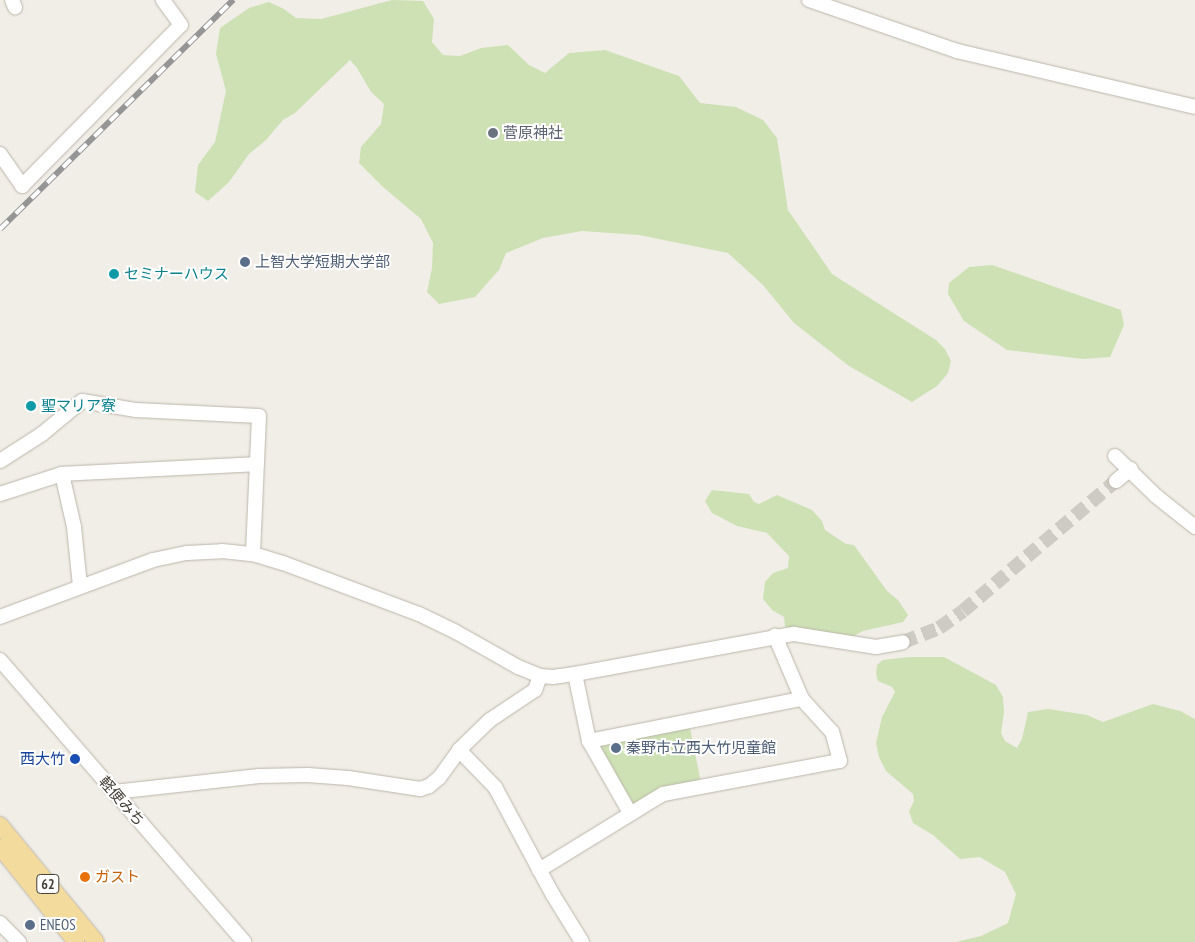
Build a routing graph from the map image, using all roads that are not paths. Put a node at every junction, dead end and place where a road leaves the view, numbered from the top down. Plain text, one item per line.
1 (163, 0) edge
2 (809, 0) edge
3 (1195, 107) edge
4 (0, 154) edge
5 (1115, 456) dead end
6 (0, 461) edge
7 (257, 464) junction
8 (1131, 469) junction
9 (62, 474) junction
10 (1116, 481) tunnel mouth
11 (0, 494) edge
12 (1195, 527) edge
13 (253, 554) junction
14 (80, 586) junction
15 (0, 617) edge
16 (776, 636) junction
17 (903, 642) tunnel mouth
18 (0, 660) edge
19 (575, 674) junction
20 (540, 676) junction
21 (802, 700) junction
22 (589, 742) junction
23 (459, 750) junction
24 (114, 792) junction
25 (630, 813) junction
26 (0, 825) edge
27 (0, 847) edge
28 (540, 870) junction
29 (0, 923) edge
30 (94, 941) edge
31 (19, 942) edge
32 (76, 942) edge
33 (244, 942) edge
34 (582, 942) edge

1 - 4 street
2 - 3 street
5 - 8 street
6 - 7 street
7 - 9 street
7 - 13 street
8 - 10 street
8 - 12 street
9 - 11 street
9 - 14 street
13 - 14 street
13 - 20 street
14 - 15 street
16 - 17 street
16 - 19 street
16 - 21 street
18 - 24 street, 軽便みち
19 - 20 street
19 - 22 street
20 - 23 street
21 - 22 street
21 - 25 street
22 - 25 street
23 - 24 street
23 - 28 street
24 - 33 street, 軽便みち
25 - 28 street
26 - 30 main road, 62
27 - 32 main road, 62
28 - 34 street
29 - 31 street

